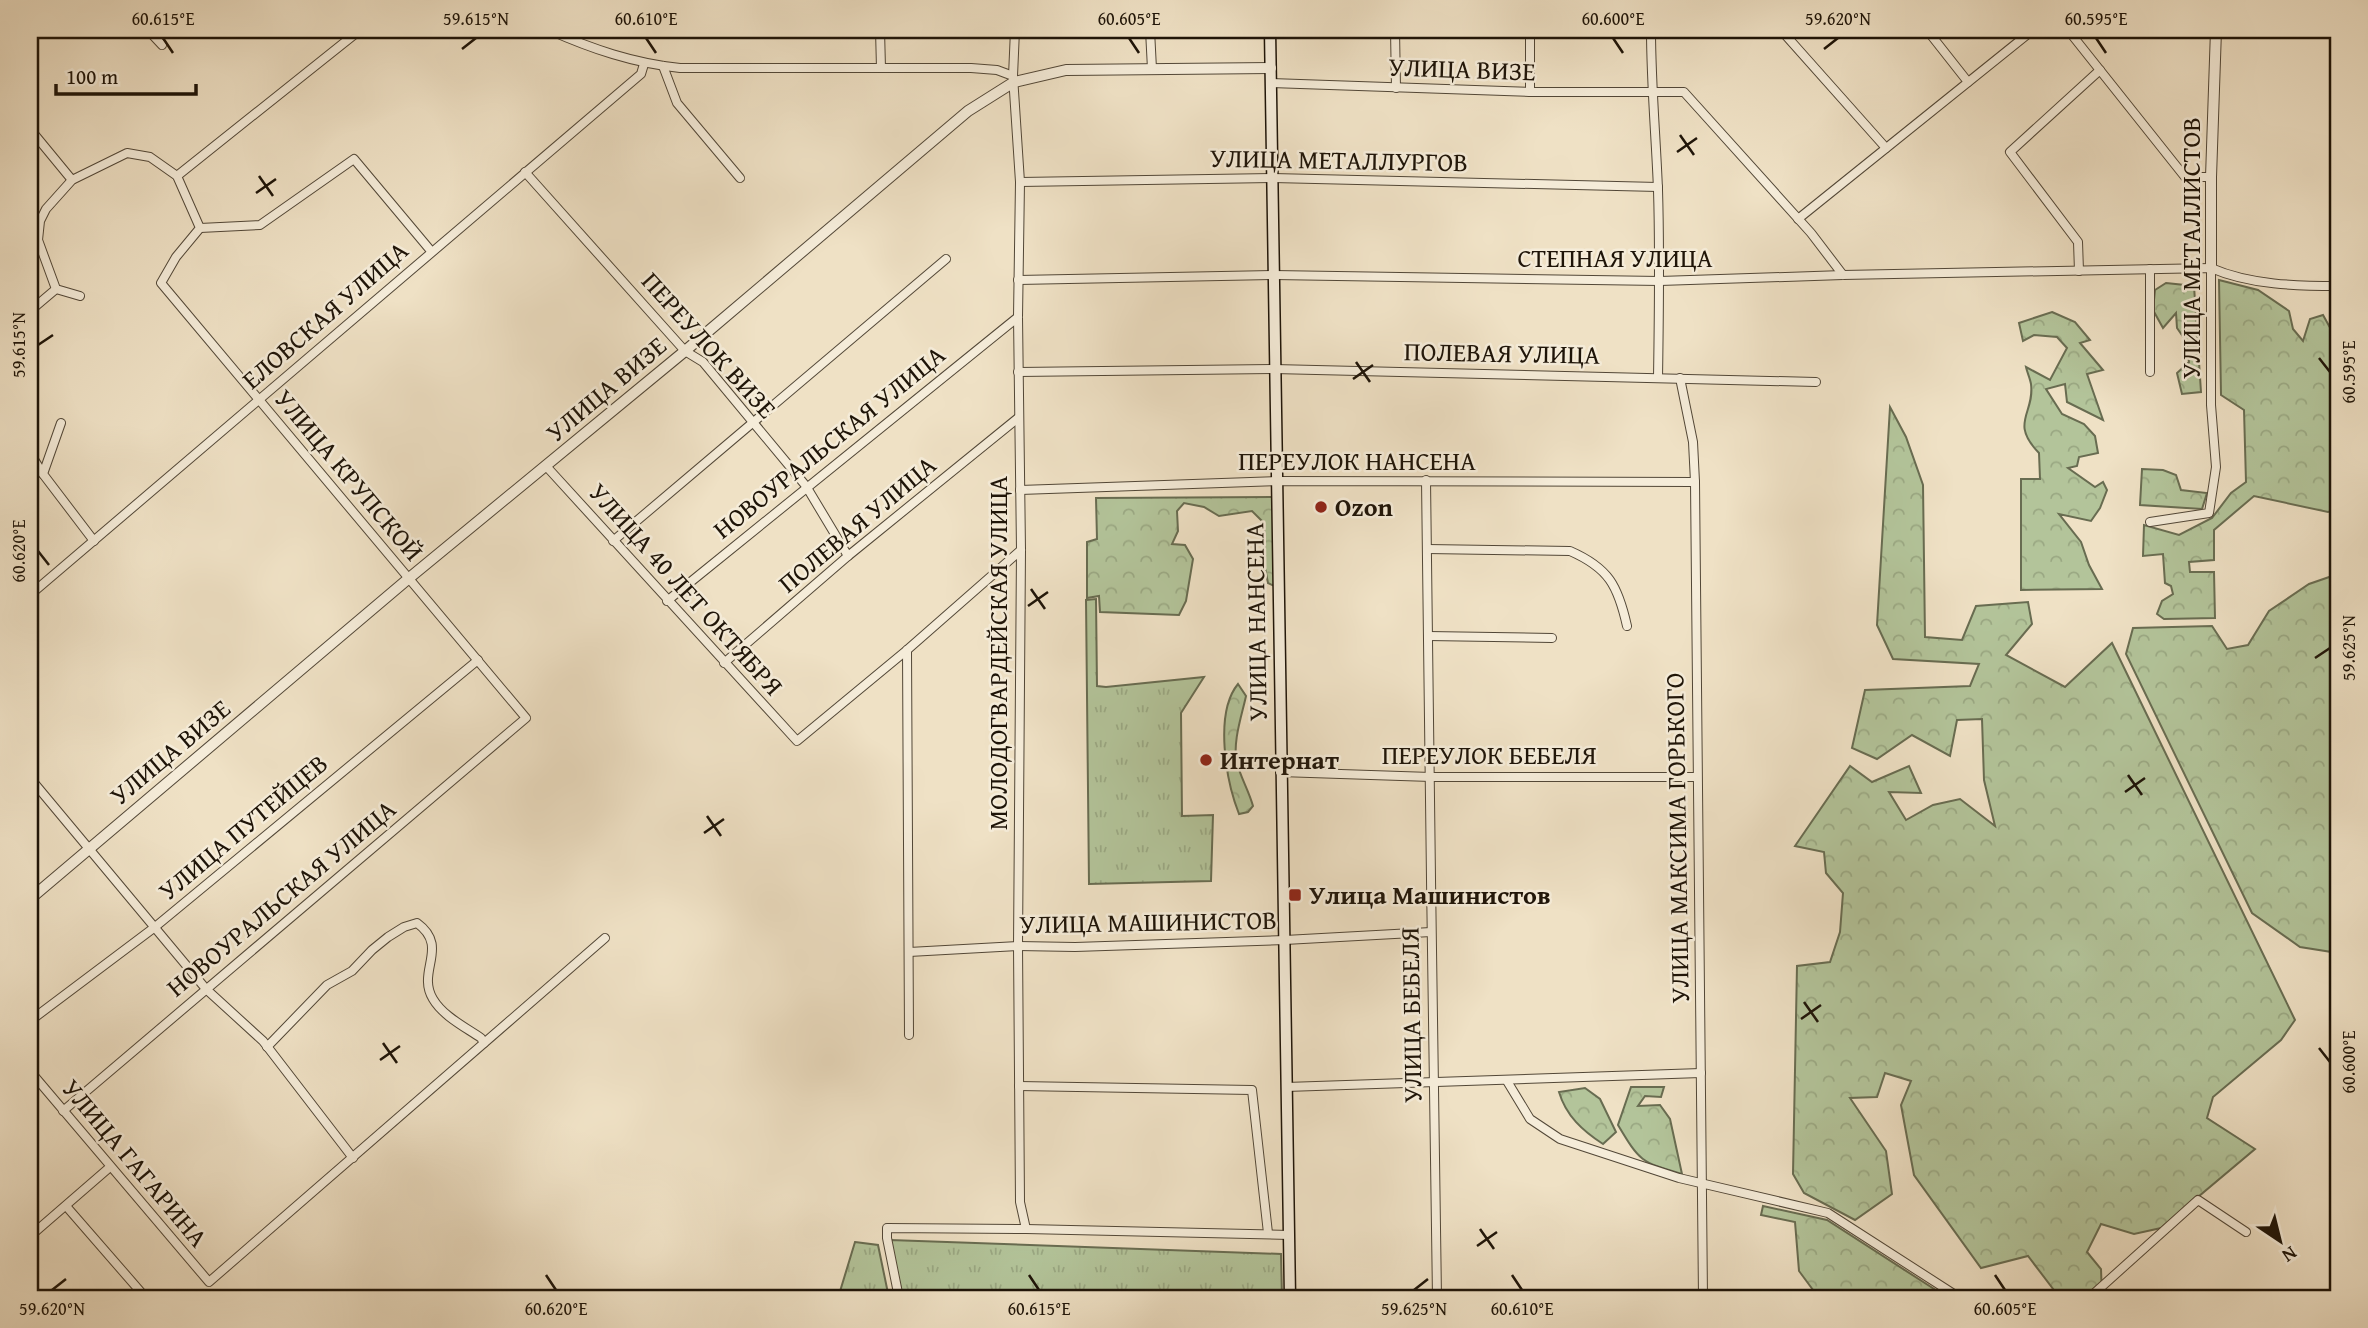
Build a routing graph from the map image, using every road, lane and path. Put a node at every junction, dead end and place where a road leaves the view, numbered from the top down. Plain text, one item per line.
1 (41, 30) edge
2 (148, 30) edge
3 (360, 30) edge
4 (549, 30) edge
5 (880, 30) edge
6 (1016, 30) edge
7 (1150, 30) edge
8 (1270, 30) edge
9 (1395, 30) edge
10 (1530, 30) edge
11 (1651, 30) edge
12 (1781, 30) edge
13 (1927, 30) edge
14 (2033, 30) edge
15 (2068, 30) edge
16 (2216, 30) edge
17 (30, 39) edge
18 (162, 45) dead end
19 (644, 64) junction
20 (663, 66) junction
21 (881, 68) junction
22 (1271, 68) junction
23 (1152, 69) junction
24 (2100, 70) junction
25 (1014, 79) junction
26 (1968, 82) junction
27 (1271, 83) junction
28 (1396, 88) junction
29 (1530, 92) junction
30 (1651, 92) junction
31 (30, 129) edge
32 (1886, 148) junction
33 (526, 172) junction
34 (177, 176) junction
35 (2211, 177) junction
36 (740, 178) dead end
37 (1273, 178) junction
38 (72, 180) junction
39 (1020, 182) junction
40 (1658, 187) junction
41 (1798, 219) junction
42 (200, 228) junction
43 (431, 251) junction
44 (946, 259) dead end
45 (2211, 268) junction
46 (2150, 269) junction
47 (2079, 271) junction
48 (1274, 275) junction
49 (1843, 275) junction
50 (1018, 279) junction
51 (1660, 281) junction
52 (2338, 286) edge
53 (56, 289) junction
54 (80, 296) dead end
55 (30, 311) edge
56 (1018, 317) junction
57 (685, 351) junction
58 (1274, 369) junction
59 (1018, 372) junction
60 (2150, 372) dead end
61 (1658, 378) junction
62 (1680, 379) junction
63 (1816, 382) dead end
64 (259, 400) junction
65 (1018, 418) junction
66 (753, 422) junction
67 (61, 423) dead end
68 (30, 453) edge
69 (546, 466) junction
70 (43, 474) junction
71 (1426, 480) junction
72 (1277, 481) junction
73 (1695, 482) junction
74 (806, 486) junction
75 (1020, 490) junction
76 (2150, 522) dead end
77 (94, 541) junction
78 (613, 541) junction
79 (1021, 550) junction
80 (1427, 550) junction
81 (848, 556) junction
82 (408, 579) junction
83 (30, 595) edge
84 (667, 601) junction
85 (1627, 625) dead end
86 (1428, 636) junction
87 (1552, 638) dead end
88 (907, 650) junction
89 (478, 660) junction
90 (724, 663) junction
91 (526, 718) joint
92 (1280, 772) junction
93 (1431, 777) junction
94 (1697, 777) junction
95 (30, 778) edge
96 (88, 849) junction
97 (30, 899) edge
98 (155, 927) junction
99 (1431, 932) junction
100 (605, 938) dead end
101 (1285, 940) junction
102 (1018, 946) junction
103 (909, 952) junction
104 (206, 989) junction
105 (30, 1021) edge
106 (909, 1035) dead end
107 (484, 1043) junction
108 (267, 1047) junction
109 (30, 1071) edge
110 (1701, 1073) junction
111 (1507, 1081) junction
112 (1432, 1084) junction
113 (1019, 1086) junction
114 (1286, 1087) junction
115 (63, 1111) junction
116 (353, 1158) junction
117 (110, 1167) junction
118 (1702, 1185) junction
119 (66, 1206) junction
120 (1026, 1229) junction
121 (35, 1232) dead end
122 (2246, 1232) dead end
123 (1268, 1233) junction
124 (1289, 1235) junction
125 (146, 1298) edge
126 (900, 1298) edge
127 (1290, 1298) edge
128 (1437, 1298) edge
129 (1703, 1298) edge
130 (1960, 1298) edge
131 (2089, 1298) edge

1 - 17 street
2 - 18 street
3 - 34 street
4 - 19 street
5 - 21 street
6 - 25 street, МОЛОДОГВАРДЕЙСКАЯ УЛИЦА
7 - 23 street
8 - 22 main road, УЛИЦА НАНСЕНА
9 - 28 street
10 - 29 street
11 - 30 street
12 - 32 street
13 - 26 street
14 - 26 street
15 - 24 street
16 - 35 street, УЛИЦА МЕТАЛЛИСТОВ
19 - 20 street
19 - 33 street, ЕЛОВСКАЯ УЛИЦА
20 - 21 street
20 - 36 street
21 - 25 street
22 - 23 street, УЛИЦА ВИЗЕ
22 - 27 main road, УЛИЦА НАНСЕНА
23 - 25 street, УЛИЦА ВИЗЕ
24 - 35 street
24 - 47 street
25 - 39 street, МОЛОДОГВАРДЕЙСКАЯ УЛИЦА
25 - 57 street, УЛИЦА ВИЗЕ
26 - 32 street
27 - 28 street, УЛИЦА ВИЗЕ
27 - 37 main road, УЛИЦА НАНСЕНА
28 - 29 street, УЛИЦА ВИЗЕ
29 - 30 street, УЛИЦА ВИЗЕ
30 - 40 street
30 - 41 street, УЛИЦА ВИЗЕ
31 - 38 street
32 - 41 street
33 - 43 street, ЕЛОВСКАЯ УЛИЦА
33 - 57 street, ПЕРЕУЛОК ВИЗЕ
34 - 38 street
34 - 42 street
35 - 45 street, УЛИЦА МЕТАЛЛИСТОВ
37 - 39 street, УЛИЦА МЕТАЛЛУРГОВ
37 - 40 street, УЛИЦА МЕТАЛЛУРГОВ
37 - 48 main road, УЛИЦА НАНСЕНА
38 - 53 street
39 - 50 street, МОЛОДОГВАРДЕЙСКАЯ УЛИЦА
40 - 51 street
41 - 49 street, УЛИЦА ВИЗЕ
42 - 43 street
42 - 64 street, УЛИЦА КРУПСКОЙ
43 - 64 street, ЕЛОВСКАЯ УЛИЦА
44 - 66 street
45 - 46 street, СТЕПНАЯ УЛИЦА
45 - 52 street, СТЕПНАЯ УЛИЦА
45 - 76 street, УЛИЦА МЕТАЛЛИСТОВ
46 - 47 street, СТЕПНАЯ УЛИЦА
46 - 60 street
47 - 49 street, СТЕПНАЯ УЛИЦА
48 - 50 street, СТЕПНАЯ УЛИЦА
48 - 51 street, СТЕПНАЯ УЛИЦА
48 - 58 main road, УЛИЦА НАНСЕНА
49 - 51 street, СТЕПНАЯ УЛИЦА
50 - 56 street, МОЛОДОГВАРДЕЙСКАЯ УЛИЦА
51 - 61 street
53 - 54 street
53 - 55 street
56 - 59 street, МОЛОДОГВАРДЕЙСКАЯ УЛИЦА
56 - 74 street, НОВОУРАЛЬСКАЯ УЛИЦА
57 - 66 street, ПЕРЕУЛОК ВИЗЕ
57 - 69 street, УЛИЦА ВИЗЕ
58 - 59 street, ПОЛЕВАЯ УЛИЦА
58 - 61 street, ПОЛЕВАЯ УЛИЦА
58 - 72 main road, УЛИЦА НАНСЕНА
59 - 65 street, МОЛОДОГВАРДЕЙСКАЯ УЛИЦА
61 - 62 street, ПОЛЕВАЯ УЛИЦА
62 - 63 street, ПОЛЕВАЯ УЛИЦА
62 - 73 street, УЛИЦА МАКСИМА ГОРЬКОГО
64 - 77 street, ЕЛОВСКАЯ УЛИЦА
64 - 82 street, УЛИЦА КРУПСКОЙ
65 - 75 street, МОЛОДОГВАРДЕЙСКАЯ УЛИЦА
65 - 81 street, ПОЛЕВАЯ УЛИЦА
66 - 74 street, ПЕРЕУЛОК ВИЗЕ
66 - 78 street
67 - 70 street
68 - 70 street
69 - 78 street, УЛИЦА 40 ЛЕТ ОКТЯБРЯ
69 - 82 street, УЛИЦА ВИЗЕ
70 - 77 street
71 - 72 street, ПЕРЕУЛОК НАНСЕНА
71 - 73 street, ПЕРЕУЛОК НАНСЕНА
71 - 80 street, УЛИЦА БЕБЕЛЯ
72 - 75 street, ПЕРЕУЛОК НАНСЕНА
72 - 92 main road, УЛИЦА НАНСЕНА
73 - 94 street, УЛИЦА МАКСИМА ГОРЬКОГО
74 - 81 street, ПЕРЕУЛОК ВИЗЕ
74 - 84 street, НОВОУРАЛЬСКАЯ УЛИЦА
75 - 79 street, МОЛОДОГВАРДЕЙСКАЯ УЛИЦА
77 - 83 street, ЕЛОВСКАЯ УЛИЦА
78 - 84 street, УЛИЦА 40 ЛЕТ ОКТЯБРЯ
79 - 88 street
79 - 102 street, МОЛОДОГВАРДЕЙСКАЯ УЛИЦА
80 - 85 street
80 - 86 street, УЛИЦА БЕБЕЛЯ
81 - 90 street, ПОЛЕВАЯ УЛИЦА
82 - 89 street, УЛИЦА КРУПСКОЙ
82 - 96 street, УЛИЦА ВИЗЕ
84 - 90 street, УЛИЦА 40 ЛЕТ ОКТЯБРЯ
86 - 87 street
86 - 93 street, УЛИЦА БЕБЕЛЯ
88 - 90 street, УЛИЦА 40 ЛЕТ ОКТЯБРЯ
88 - 103 street
89 - 91 street, УЛИЦА КРУПСКОЙ
89 - 98 street, УЛИЦА ПУТЕЙЦЕВ
91 - 104 street, НОВОУРАЛЬСКАЯ УЛИЦА
92 - 93 street, ПЕРЕУЛОК БЕБЕЛЯ
92 - 101 main road, УЛИЦА НАНСЕНА
93 - 94 street, ПЕРЕУЛОК БЕБЕЛЯ
93 - 99 street, УЛИЦА БЕБЕЛЯ
94 - 110 street, УЛИЦА МАКСИМА ГОРЬКОГО
95 - 96 street
96 - 97 street, УЛИЦА ВИЗЕ
96 - 98 street
98 - 104 street
98 - 105 street, УЛИЦА ПУТЕЙЦЕВ
99 - 101 street, УЛИЦА МАШИНИСТОВ
99 - 112 street, УЛИЦА БЕБЕЛЯ
100 - 107 street
101 - 102 street, УЛИЦА МАШИНИСТОВ
101 - 114 main road, УЛИЦА НАНСЕНА
102 - 103 street, УЛИЦА МАШИНИСТОВ
102 - 113 street, МОЛОДОГВАРДЕЙСКАЯ УЛИЦА
103 - 106 street
104 - 108 street
104 - 115 street, НОВОУРАЛЬСКАЯ УЛИЦА
107 - 108 street
107 - 116 street
108 - 116 street
109 - 115 street, УЛИЦА ГАГАРИНА
110 - 111 street
110 - 118 street, УЛИЦА МАКСИМА ГОРЬКОГО
111 - 112 street
111 - 118 street
112 - 114 street
112 - 128 street, УЛИЦА БЕБЕЛЯ
113 - 120 street, МОЛОДОГВАРДЕЙСКАЯ УЛИЦА
113 - 123 street
114 - 124 main road, УЛИЦА НАНСЕНА
115 - 117 street, УЛИЦА ГАГАРИНА
116 - 117 street, УЛИЦА ГАГАРИНА
117 - 119 street
118 - 129 street, УЛИЦА МАКСИМА ГОРЬКОГО
118 - 130 street
119 - 121 street
119 - 125 street
120 - 123 street
120 - 126 street
122 - 131 street
123 - 124 street
124 - 127 main road, УЛИЦА НАНСЕНА

